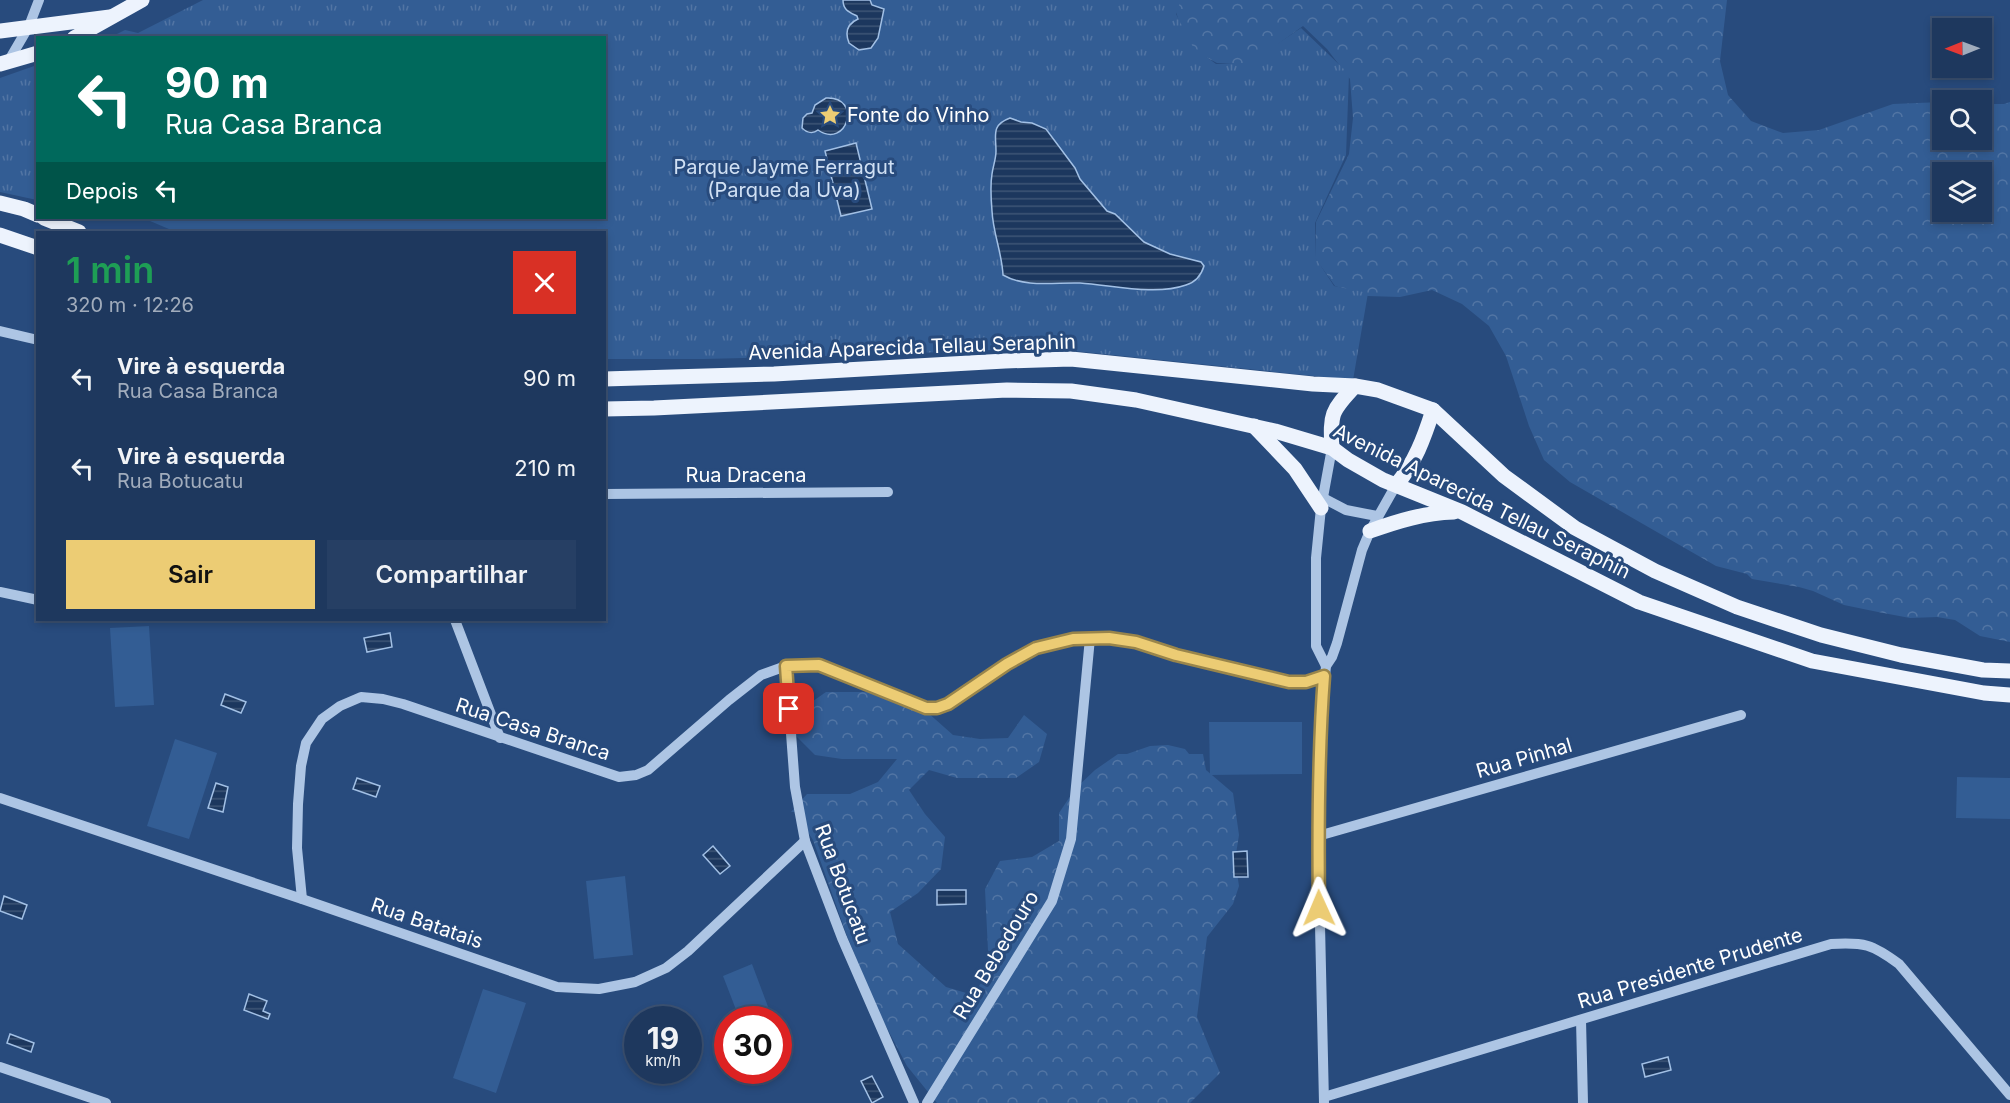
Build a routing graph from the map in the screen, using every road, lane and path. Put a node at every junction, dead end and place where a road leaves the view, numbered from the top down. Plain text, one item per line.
1 (39, 0) edge
2 (142, 0) edge
3 (110, 17) junction
4 (29, 26) junction
5 (0, 31) edge
6 (77, 36) edge
7 (36, 54) edge
8 (4, 63) edge
9 (0, 203) edge
10 (36, 214) edge
11 (46, 219) edge
12 (76, 231) edge
13 (0, 236) edge
14 (36, 247) edge
15 (0, 331) edge
16 (36, 340) edge
17 (606, 379) edge
18 (1355, 386) junction
19 (606, 409) edge
20 (1433, 410) junction
21 (1254, 426) junction
22 (1332, 448) junction
23 (1396, 485) junction
24 (888, 492) dead end
25 (606, 494) edge
26 (1322, 503) junction
27 (1461, 512) junction
28 (1377, 516) junction
29 (1370, 531) junction
30 (0, 592) edge
31 (36, 600) edge
32 (455, 621) edge
33 (1090, 638) junction
34 (786, 666) junction
35 (1325, 671) junction
36 (2010, 671) edge
37 (2010, 695) edge
38 (1741, 715) dead end
39 (501, 738) junction
40 (0, 798) edge
41 (1318, 836) junction
42 (805, 841) junction
43 (302, 899) junction
44 (1581, 1020) junction
45 (0, 1067) edge
46 (2010, 1095) edge
47 (1324, 1100) edge
48 (106, 1103) edge
49 (914, 1103) edge
50 (927, 1103) edge
51 (1583, 1103) edge

1 - 4 street
2 - 3 main road
3 - 4 main road
3 - 6 main road
4 - 5 main road
4 - 8 street
7 - 8 main road
9 - 10 main road
11 - 12 main road
13 - 14 main road
15 - 16 street
17 - 18 main road, Avenida Aparecida Tellau Seraphin
18 - 20 main road, Avenida Aparecida Tellau Seraphin
18 - 22 main road
19 - 21 main road, Avenida Aparecida Tellau Seraphin
20 - 23 main road
20 - 36 main road, Avenida Aparecida Tellau Seraphin
21 - 22 main road, Avenida Aparecida Tellau Seraphin
21 - 26 main road
22 - 23 main road, Avenida Aparecida Tellau Seraphin
22 - 26 street
23 - 27 main road, Avenida Aparecida Tellau Seraphin
23 - 28 street
24 - 25 street, Rua Dracena
26 - 28 street
26 - 35 street
27 - 29 main road
27 - 37 main road, Avenida Aparecida Tellau Seraphin
28 - 29 street
29 - 35 street
30 - 31 street
32 - 39 street
33 - 34 street, Rua Casa Branca
33 - 35 street, Rua Casa Branca
33 - 50 street, Rua Bebedouro
34 - 39 street, Rua Casa Branca
34 - 42 street, Rua Botucatu
35 - 41 street
38 - 41 street, Rua Pinhal
39 - 43 street, Rua Casa Branca
40 - 43 street, Rua Batatais
41 - 47 street
42 - 43 street, Rua Batatais
42 - 49 street, Rua Botucatu
44 - 46 street, Rua Presidente Prudente
44 - 47 street, Rua Presidente Prudente
44 - 51 street
45 - 48 street

